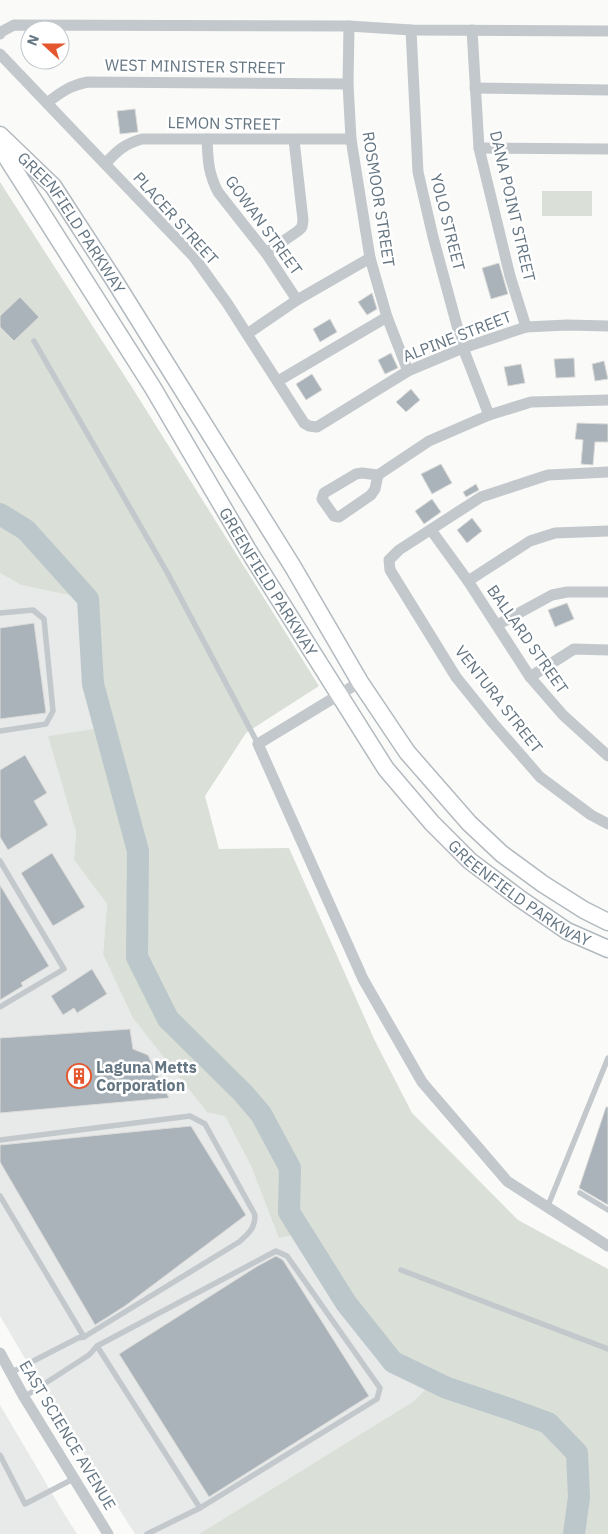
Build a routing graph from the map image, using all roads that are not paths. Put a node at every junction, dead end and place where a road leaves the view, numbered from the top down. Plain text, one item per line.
1 (348, 26) junction
2 (411, 30) junction
3 (472, 30) junction
4 (608, 32) edge
5 (0, 33) edge
6 (0, 54) edge
7 (348, 84) junction
8 (476, 88) junction
9 (608, 90) edge
10 (47, 103) junction
11 (0, 135) edge
12 (207, 139) junction
13 (351, 139) junction
14 (294, 140) junction
15 (0, 147) edge
16 (480, 148) junction
17 (608, 149) edge
18 (105, 164) junction
19 (266, 253) junction
20 (370, 258) junction
21 (297, 300) junction
22 (387, 317) junction
23 (608, 326) edge
24 (526, 327) junction
25 (247, 334) junction
26 (34, 340) dead end
27 (463, 348) junction
28 (408, 371) junction
29 (278, 381) junction
30 (608, 400) edge
31 (489, 414) junction
32 (304, 422) joint
33 (608, 472) edge
34 (378, 475) junction
35 (432, 530) junction
36 (608, 531) edge
37 (468, 581) junction
38 (608, 592) edge
39 (0, 613) edge
40 (497, 625) junction
41 (608, 650) edge
42 (530, 677) junction
43 (360, 682) junction
44 (340, 694) junction
45 (0, 731) edge
46 (258, 744) junction
47 (608, 756) edge
48 (608, 824) edge
49 (0, 861) edge
50 (608, 922) edge
51 (608, 950) edge
52 (0, 1007) edge
53 (608, 1058) edge
54 (0, 1140) edge
55 (580, 1193) dead end
56 (0, 1196) edge
57 (547, 1208) junction
58 (608, 1210) edge
59 (608, 1246) edge
60 (400, 1270) dead end
61 (84, 1337) junction
62 (97, 1346) junction
63 (608, 1350) edge
64 (0, 1353) edge
65 (12, 1372) junction
66 (24, 1396) junction
67 (0, 1455) edge
68 (75, 1478) junction
69 (200, 1508) junction
70 (108, 1534) edge
71 (147, 1534) edge

1 - 2 street
1 - 5 street
1 - 7 street, ROSMOOR STREET
2 - 3 street
2 - 27 street, YOLO STREET
3 - 4 street
3 - 8 street, DANA POINT STREET
6 - 10 street, PLACER STREET
7 - 10 street, WEST MINISTER STREET
7 - 13 street, ROSMOOR STREET
8 - 9 street
8 - 16 street, DANA POINT STREET
10 - 18 street, PLACER STREET
11 - 43 main road, GREENFIELD PARKWAY
12 - 14 street, LEMON STREET
12 - 18 street, LEMON STREET
12 - 19 street, GOWAN STREET
13 - 14 street, LEMON STREET
13 - 20 street, ROSMOOR STREET
14 - 19 street
15 - 44 main road, GREENFIELD PARKWAY
16 - 17 street
16 - 24 street, DANA POINT STREET
18 - 25 street, PLACER STREET
19 - 21 street, GOWAN STREET
20 - 21 street
20 - 22 street, ROSMOOR STREET
21 - 25 street
22 - 28 street, ROSMOOR STREET
22 - 29 street
23 - 24 street, ALPINE STREET
24 - 27 street, ALPINE STREET
25 - 29 street, PLACER STREET
26 - 46 lane
27 - 28 street, ALPINE STREET
27 - 31 street, YOLO STREET
28 - 32 street, ALPINE STREET
29 - 32 street, PLACER STREET
30 - 31 street
31 - 34 street
33 - 35 street
34 - 34 street
35 - 37 street, BALLARD STREET
35 - 48 street, VENTURA STREET
36 - 37 street
37 - 40 street, BALLARD STREET
38 - 40 street
39 - 45 lane
40 - 42 street, BALLARD STREET
41 - 42 street
42 - 47 street, BALLARD STREET
43 - 44 street
43 - 50 main road, GREENFIELD PARKWAY
44 - 46 street
44 - 51 main road, GREENFIELD PARKWAY
46 - 57 street
49 - 52 lane
53 - 57 lane
54 - 61 lane
55 - 58 lane
56 - 61 lane
57 - 59 street
60 - 63 lane
61 - 65 lane
62 - 66 lane
62 - 69 lane
62 - 69 lane
64 - 65 street, EAST SCIENCE AVENUE
65 - 66 street, EAST SCIENCE AVENUE
66 - 68 street, EAST SCIENCE AVENUE
67 - 68 lane
68 - 70 street, EAST SCIENCE AVENUE
69 - 71 lane

